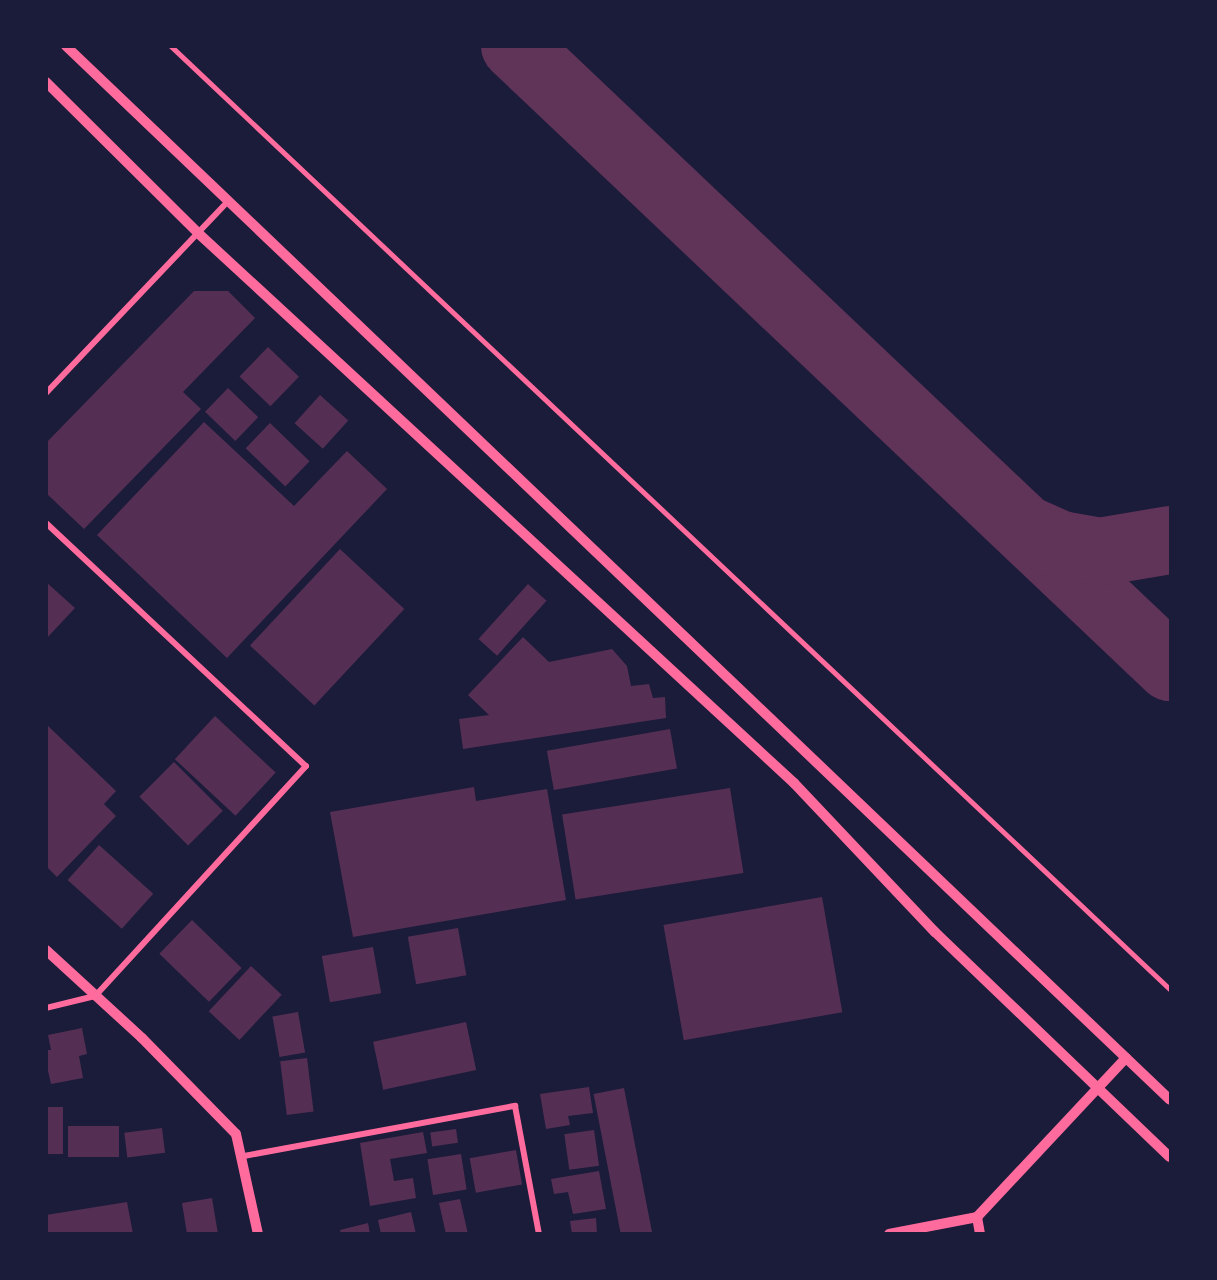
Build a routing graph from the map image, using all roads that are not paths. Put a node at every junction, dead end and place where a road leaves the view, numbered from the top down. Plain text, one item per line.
1 (66, 46) edge
2 (171, 46) edge
3 (46, 82) edge
4 (227, 202) junction
5 (198, 233) junction
6 (46, 393) edge
7 (46, 523) edge
8 (46, 950) edge
9 (1170, 990) edge
10 (95, 996) junction
11 (46, 1008) edge
12 (1126, 1058) junction
13 (1096, 1088) junction
14 (1170, 1101) edge
15 (244, 1156) junction
16 (1170, 1157) edge
17 (977, 1217) junction
18 (258, 1233) edge
19 (539, 1233) edge
20 (889, 1233) edge
21 (980, 1233) edge

1 - 4 street
2 - 9 lane
3 - 5 street
4 - 5 street
4 - 12 street
5 - 6 street
5 - 13 street
7 - 10 street
8 - 10 street
10 - 11 street
10 - 15 street
12 - 13 street
12 - 14 street
13 - 16 street
13 - 17 street
15 - 18 street
15 - 19 street
17 - 20 street
17 - 21 street

